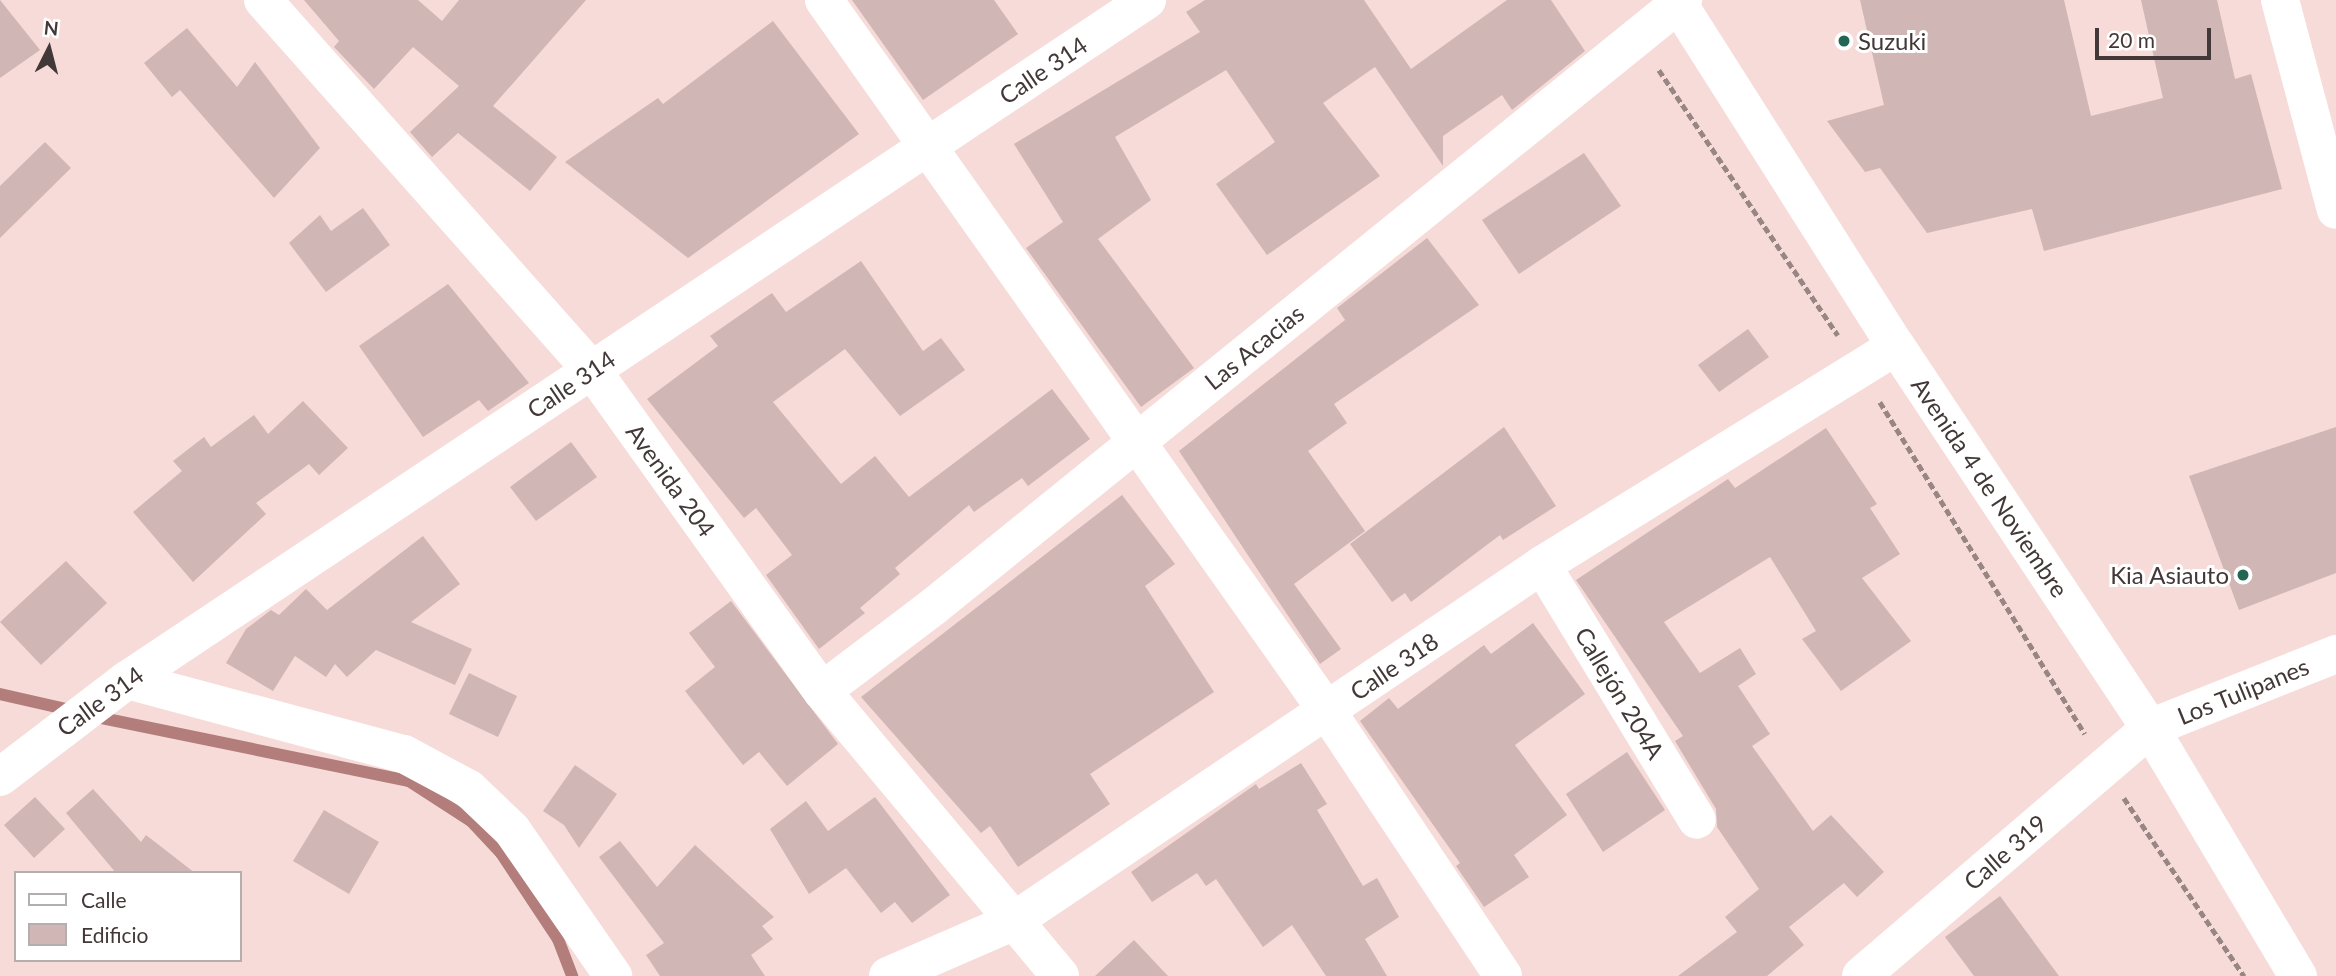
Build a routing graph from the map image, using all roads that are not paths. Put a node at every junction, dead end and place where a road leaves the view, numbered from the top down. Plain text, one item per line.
1 (263, 0) edge
2 (824, 0) edge
3 (1147, 0) edge
4 (2280, 0) edge
5 (1679, 1) edge
6 (927, 148) junction
7 (2336, 210) edge
8 (1896, 346) junction
9 (592, 370) junction
10 (1138, 441) junction
11 (1542, 565) junction
12 (2336, 654) edge
13 (127, 680) junction
14 (822, 691) junction
15 (1327, 711) junction
16 (2150, 728) junction
17 (0, 776) edge
18 (1698, 820) dead end
19 (1012, 922) junction
20 (613, 976) edge
21 (888, 976) edge
22 (1060, 976) edge
23 (1503, 976) edge
24 (1861, 976) edge
25 (2298, 976) edge

1 - 9 street, Avenida 204
2 - 6 street
3 - 6 street, Calle 314
4 - 7 street
5 - 8 street, Avenida 4 de Noviembre
5 - 10 street, Las Acacias
6 - 9 street, Calle 314
6 - 10 street
8 - 11 street, Calle 318
8 - 16 street, Avenida 4 de Noviembre
9 - 13 street, Calle 314
9 - 14 street, Avenida 204
10 - 14 street, Las Acacias
10 - 15 street
11 - 15 street, Calle 318
11 - 18 street, Callejón 204A
12 - 16 street, Los Tulipanes
13 - 17 street, Calle 314
13 - 20 street
14 - 19 street, Avenida 204
15 - 19 street, Calle 318
15 - 23 street
16 - 24 street, Calle 319
16 - 25 street, Avenida 4 de Noviembre
19 - 21 street, Calle 318
19 - 22 street, Avenida 204

